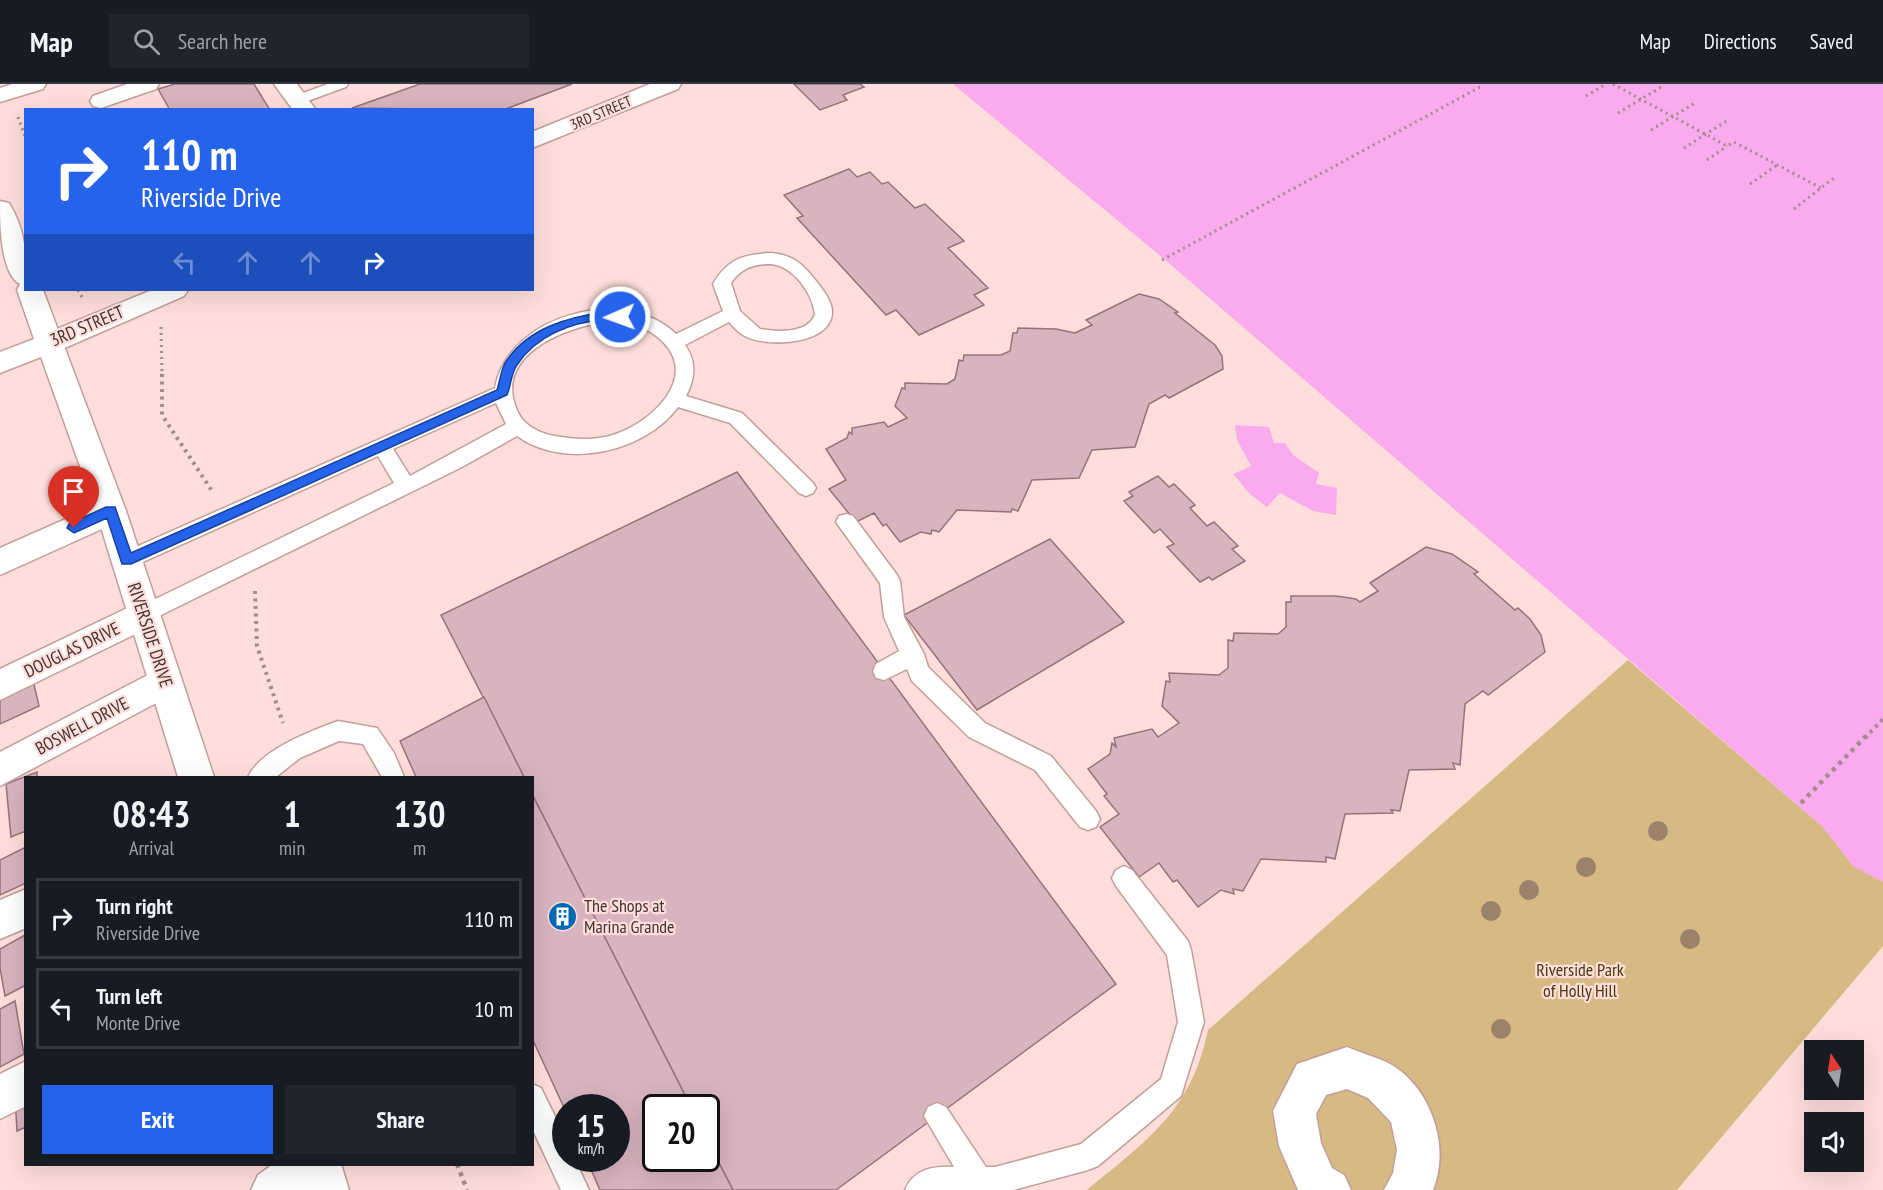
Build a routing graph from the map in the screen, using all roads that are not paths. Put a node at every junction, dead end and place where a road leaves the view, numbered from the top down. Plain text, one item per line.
1 (35, 84) edge
2 (148, 84) edge
3 (340, 84) edge
4 (670, 84) edge
5 (0, 95) edge
6 (99, 98) edge
7 (296, 98) edge
8 (534, 140) edge
9 (0, 208) edge
10 (24, 272) edge
11 (30, 291) edge
12 (173, 291) edge
13 (732, 313) junction
14 (676, 342) junction
15 (50, 343) junction
16 (0, 363) edge
17 (503, 392) junction
18 (676, 400) junction
19 (517, 427) junction
20 (382, 446) junction
21 (406, 486) junction
22 (806, 488) dead end
23 (111, 511) junction
24 (846, 522) dead end
25 (127, 560) junction
26 (0, 562) edge
27 (144, 614) junction
28 (913, 654) junction
29 (884, 671) dead end
30 (165, 681) junction
31 (0, 685) edge
32 (0, 770) edge
33 (196, 776) edge
34 (260, 776) edge
35 (393, 776) edge
36 (1088, 819) dead end
37 (1124, 878) dead end
38 (24, 909) edge
39 (0, 920) edge
40 (24, 1083) edge
41 (0, 1098) edge
42 (534, 1101) edge
43 (937, 1116) dead end
44 (307, 1166) edge
45 (320, 1166) edge
46 (978, 1180) junction
47 (273, 1190) edge
48 (327, 1190) edge
49 (575, 1190) edge
50 (919, 1190) edge
51 (1329, 1190) edge
52 (1406, 1190) edge

1 - 5 street
2 - 6 street
3 - 7 lane
4 - 8 street, 3RD STREET
9 - 10 street
11 - 15 street, RIVERSIDE DRIVE
12 - 15 street, 3RD STREET
13 - 13 lane
13 - 14 lane
14 - 17 lane
14 - 18 lane
15 - 16 street, 3RD STREET
15 - 23 street, RIVERSIDE DRIVE
17 - 19 lane
17 - 20 lane
18 - 19 lane
18 - 22 lane
19 - 21 lane
20 - 21 lane
20 - 25 lane
21 - 27 lane
23 - 25 street, RIVERSIDE DRIVE
23 - 26 street
24 - 28 lane
25 - 27 street, RIVERSIDE DRIVE
27 - 30 street, RIVERSIDE DRIVE
27 - 31 street, DOUGLAS DRIVE
28 - 29 lane
28 - 36 lane
30 - 32 street, BOSWELL DRIVE
30 - 33 street, RIVERSIDE DRIVE
34 - 35 lane
37 - 46 lane
38 - 39 street
40 - 41 street
42 - 49 lane
43 - 46 lane
44 - 47 street
45 - 48 street
46 - 50 lane
51 - 52 street

